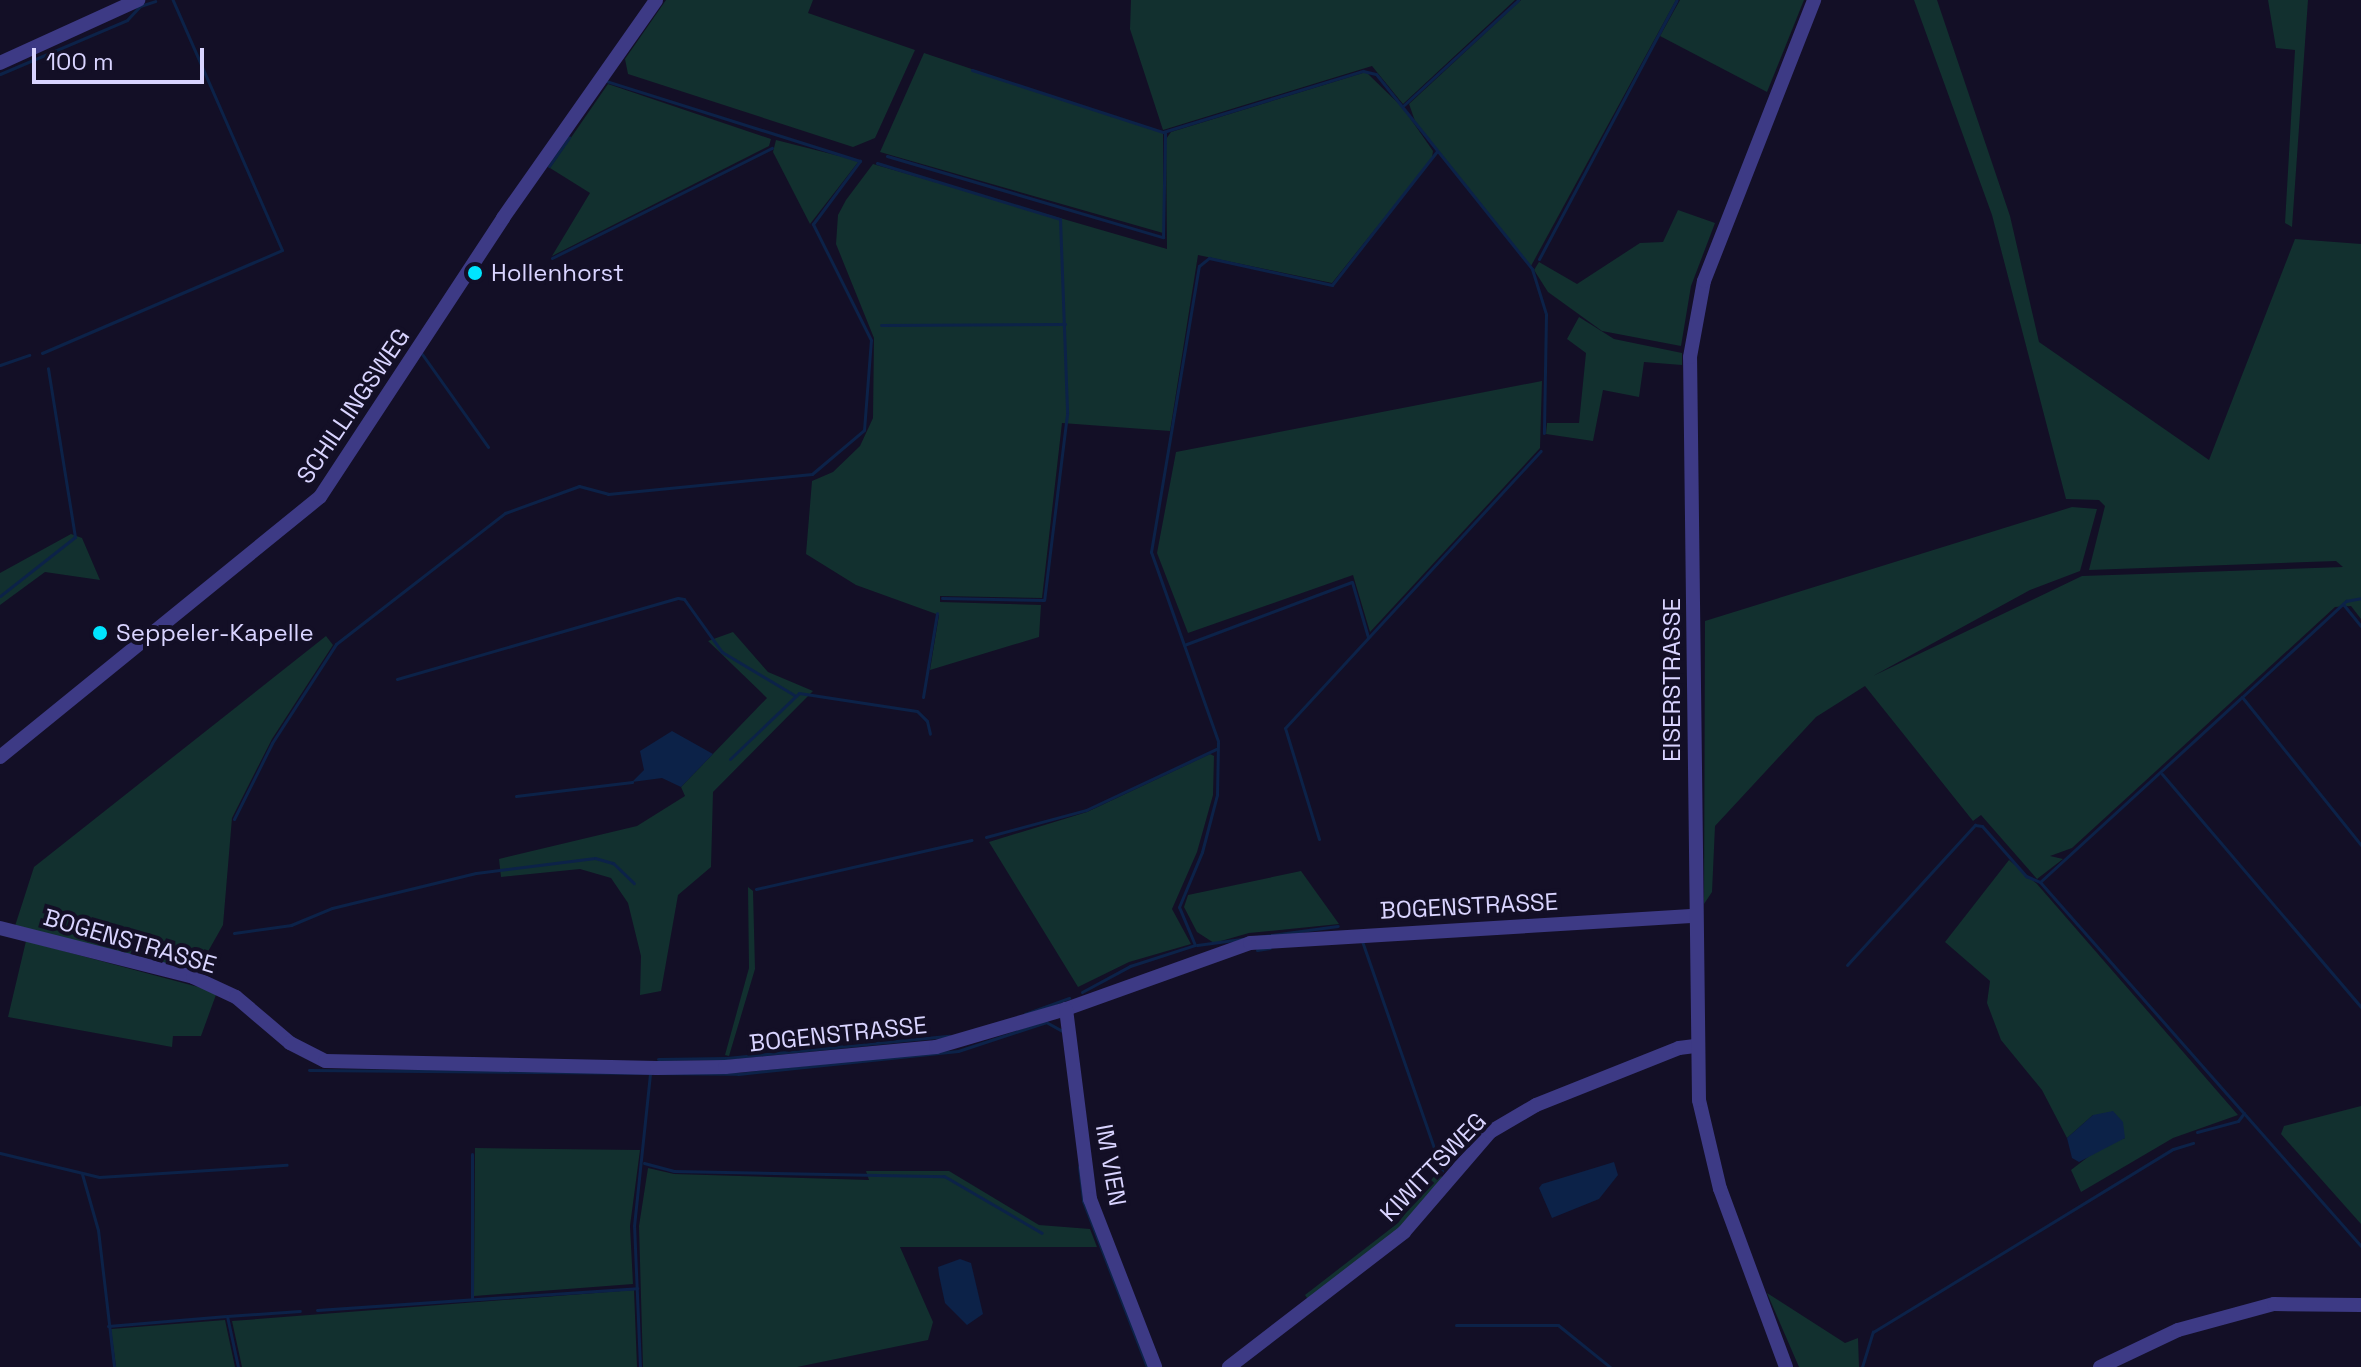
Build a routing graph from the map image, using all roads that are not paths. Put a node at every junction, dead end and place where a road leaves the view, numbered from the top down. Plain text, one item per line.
1 (138, 0) edge
2 (656, 0) edge
3 (1814, 0) edge
4 (0, 63) edge
5 (0, 757) edge
6 (1695, 916) junction
7 (0, 928) edge
8 (1066, 1009) junction
9 (1695, 1046) junction
10 (2361, 1305) edge
11 (1155, 1367) edge
12 (1229, 1367) edge
13 (1786, 1367) edge
14 (2100, 1367) edge

1 - 4 street
2 - 5 street, SCHILLINGSWEG
3 - 6 street, EISERSTRASSE
6 - 8 street, BOGENSTRASSE
6 - 9 street, EISERSTRASSE
7 - 8 street, BOGENSTRASSE
8 - 11 street, IM VIEN
9 - 12 street, KIWITTSWEG
9 - 13 street, EISERSTRASSE
10 - 14 street

